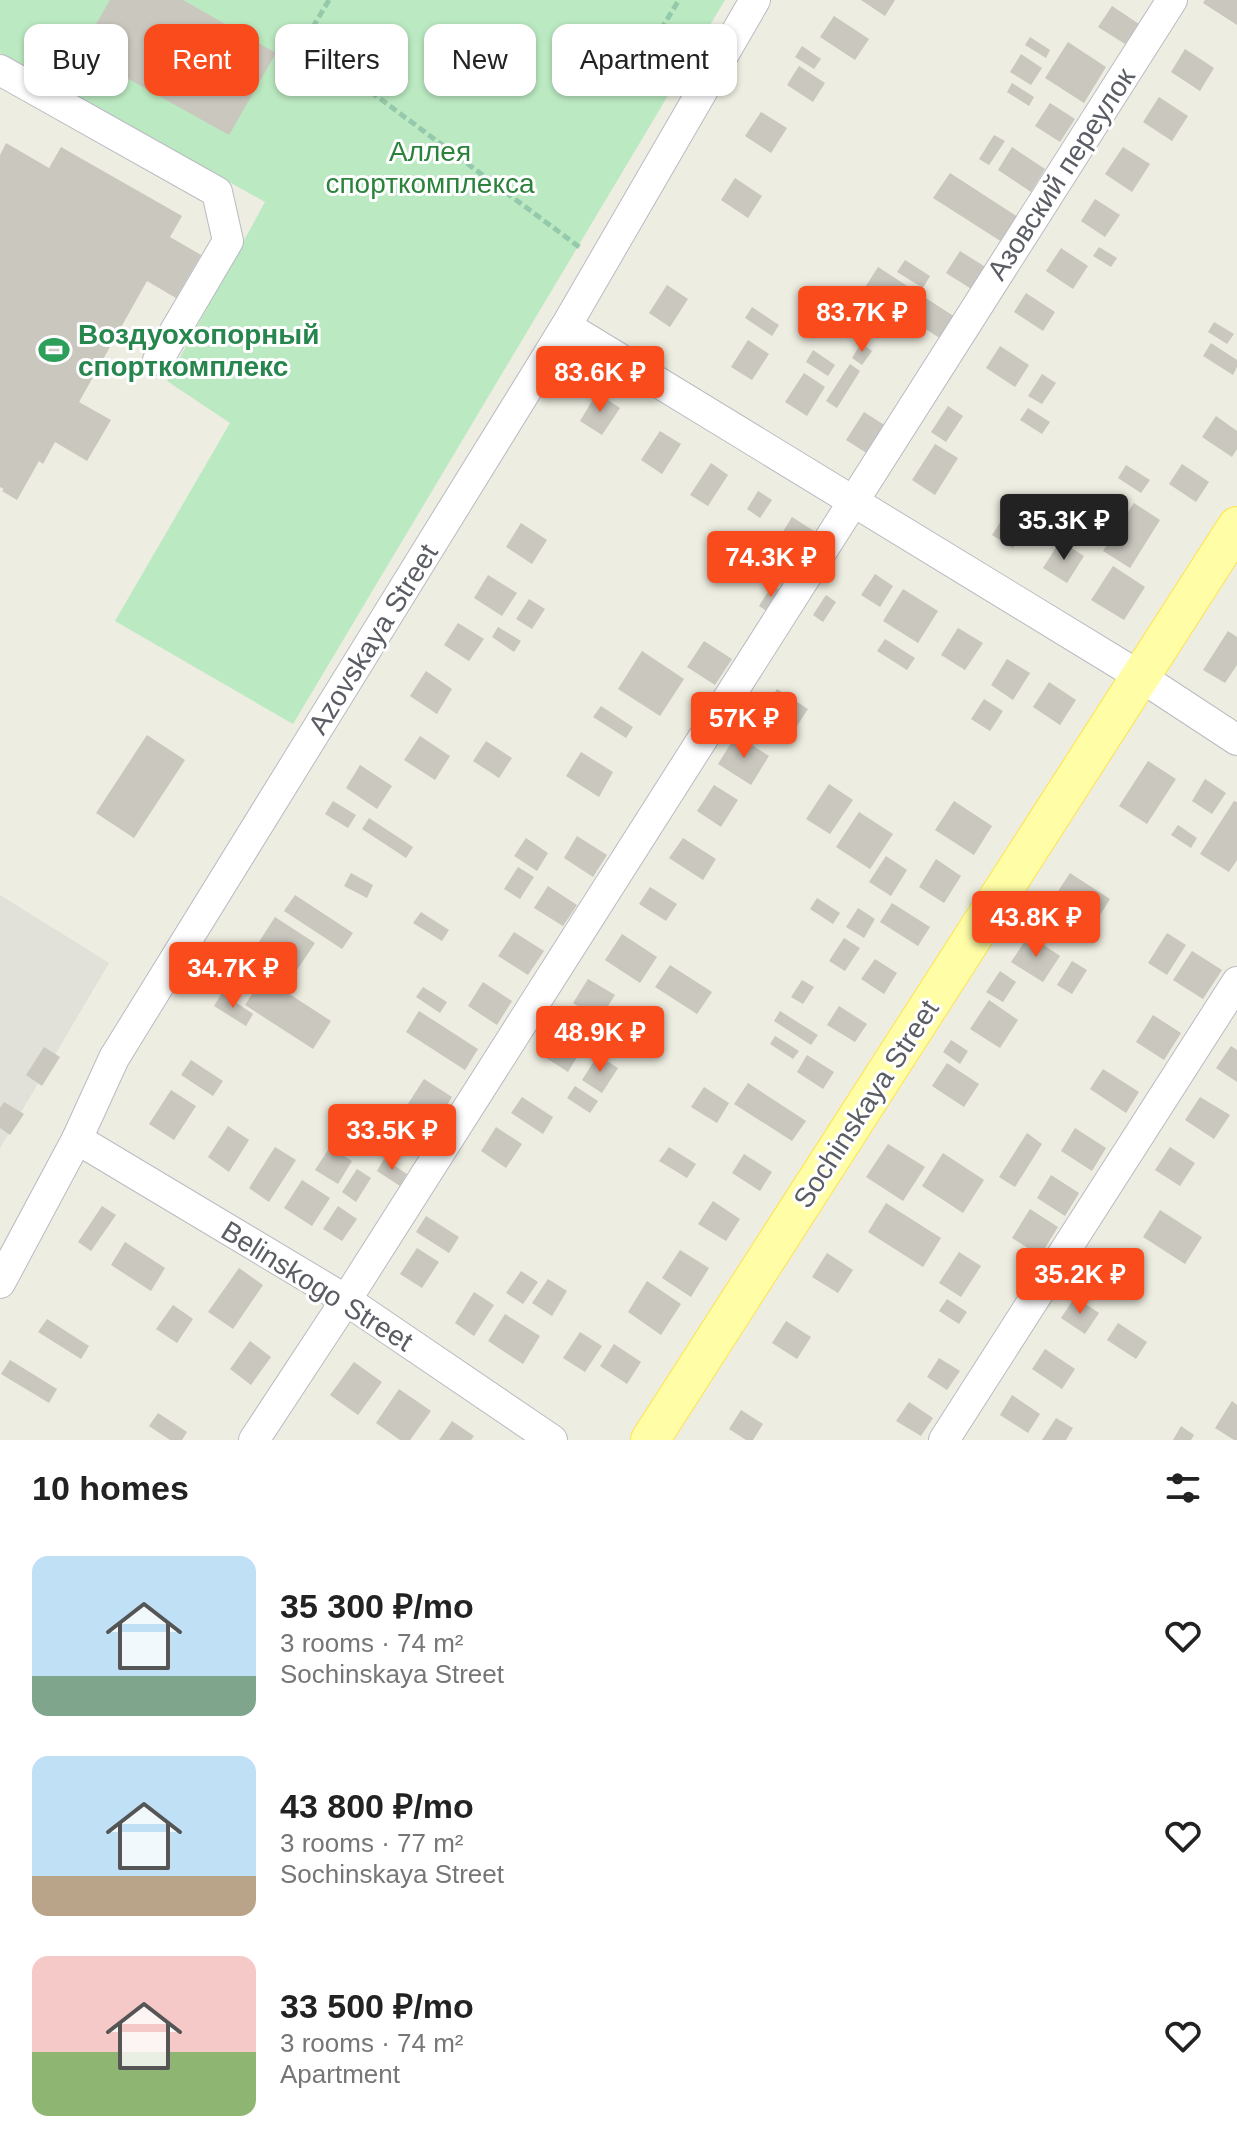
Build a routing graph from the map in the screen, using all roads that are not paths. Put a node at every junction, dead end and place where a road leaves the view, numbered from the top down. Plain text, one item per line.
1 (755, 0) edge
2 (1172, 0) edge
3 (0, 70) edge
4 (566, 326) junction
5 (158, 360) dead end
6 (852, 501) junction
7 (1237, 526) edge
8 (1141, 677) junction
9 (1237, 740) edge
10 (1237, 982) edge
11 (77, 1139) junction
12 (0, 1283) edge
13 (346, 1300) junction
14 (254, 1440) edge
15 (552, 1440) edge
16 (650, 1440) edge
17 (944, 1440) edge

1 - 4 lane, Azovskaya Street
2 - 6 lane, Азовский переулок
3 - 5 lane
4 - 6 lane
4 - 11 lane, Azovskaya Street
6 - 8 lane
6 - 13 lane, Азовский переулок
7 - 8 main road, Sochinskaya Street
8 - 9 lane
8 - 16 main road, Sochinskaya Street
10 - 17 lane
11 - 12 lane, Azovskaya Street
11 - 13 lane, Belinskogo Street
13 - 14 lane, Азовский переулок
13 - 15 lane, Belinskogo Street

